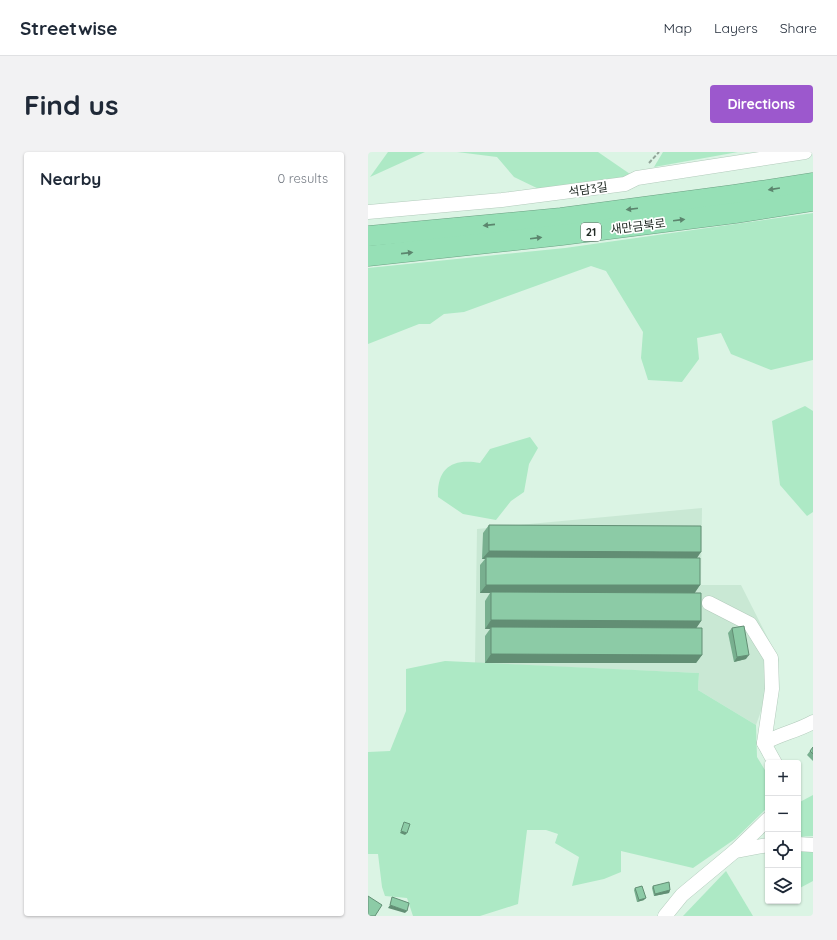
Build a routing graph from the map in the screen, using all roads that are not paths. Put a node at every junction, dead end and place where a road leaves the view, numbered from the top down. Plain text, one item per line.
1 (806, 152) edge
2 (813, 183) edge
3 (813, 201) edge
4 (368, 212) edge
5 (368, 236) edge
6 (368, 256) edge
7 (709, 604) dead end
8 (813, 722) edge
9 (764, 743) junction
10 (773, 760) edge
11 (765, 822) edge
12 (801, 844) edge
13 (813, 845) edge
14 (765, 846) edge
15 (735, 851) junction
16 (665, 916) edge

1 - 4 street, 석담3길
2 -> 5 highway, 새만금북로 / 21
6 -> 3 highway, 새만금북로 / 21
7 - 9 street
8 - 9 street
9 - 10 street
11 - 15 street
12 - 13 street
14 - 15 street
15 - 16 street

